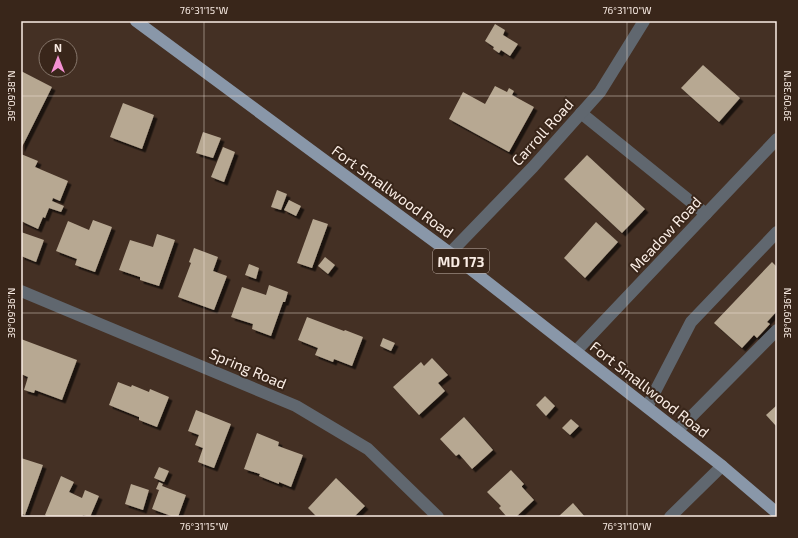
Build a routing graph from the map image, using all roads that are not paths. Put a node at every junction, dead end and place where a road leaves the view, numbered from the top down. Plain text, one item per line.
1 (136, 21) edge
2 (644, 21) edge
3 (581, 114) junction
4 (777, 139) edge
5 (706, 214) junction
6 (777, 232) edge
7 (450, 253) junction
8 (21, 291) edge
9 (777, 330) edge
10 (576, 351) junction
11 (647, 407) junction
12 (677, 431) junction
13 (722, 466) junction
14 (777, 513) edge
15 (438, 517) edge
16 (670, 517) edge

1 - 7 main road, Fort Smallwood Road / MD 173
2 - 3 street, Carroll Road
3 - 5 street
3 - 7 street, Carroll Road
4 - 5 street, Meadow Road
5 - 10 street, Meadow Road
6 - 11 street
7 - 10 main road, Fort Smallwood Road / MD 173
8 - 15 street, Spring Road
9 - 12 street
10 - 11 main road, Fort Smallwood Road / MD 173
11 - 12 main road, Fort Smallwood Road / MD 173
12 - 13 main road, Fort Smallwood Road / MD 173
13 - 14 main road, Fort Smallwood Road / MD 173
13 - 16 street

